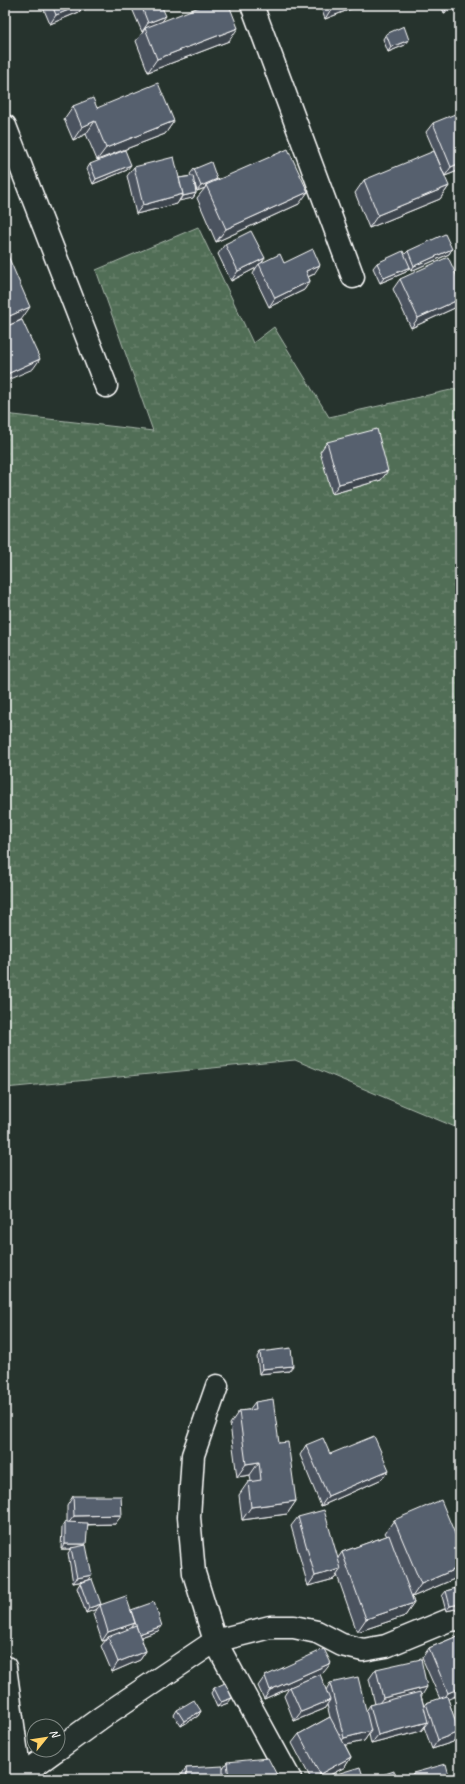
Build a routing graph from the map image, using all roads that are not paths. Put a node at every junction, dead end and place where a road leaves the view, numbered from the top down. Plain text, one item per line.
1 (252, 5) edge
2 (5, 126) edge
3 (353, 277) dead end
4 (106, 386) dead end
5 (217, 1386) dead end
6 (460, 1619) edge
7 (215, 1641) junction
8 (5, 1667) edge
9 (66, 1743) edge
10 (45, 1758) edge
11 (17, 1778) edge
12 (290, 1779) edge

1 - 3 street
2 - 4 street
5 - 7 street
6 - 7 street
7 - 9 street
7 - 12 street
8 - 11 street
10 - 11 street

